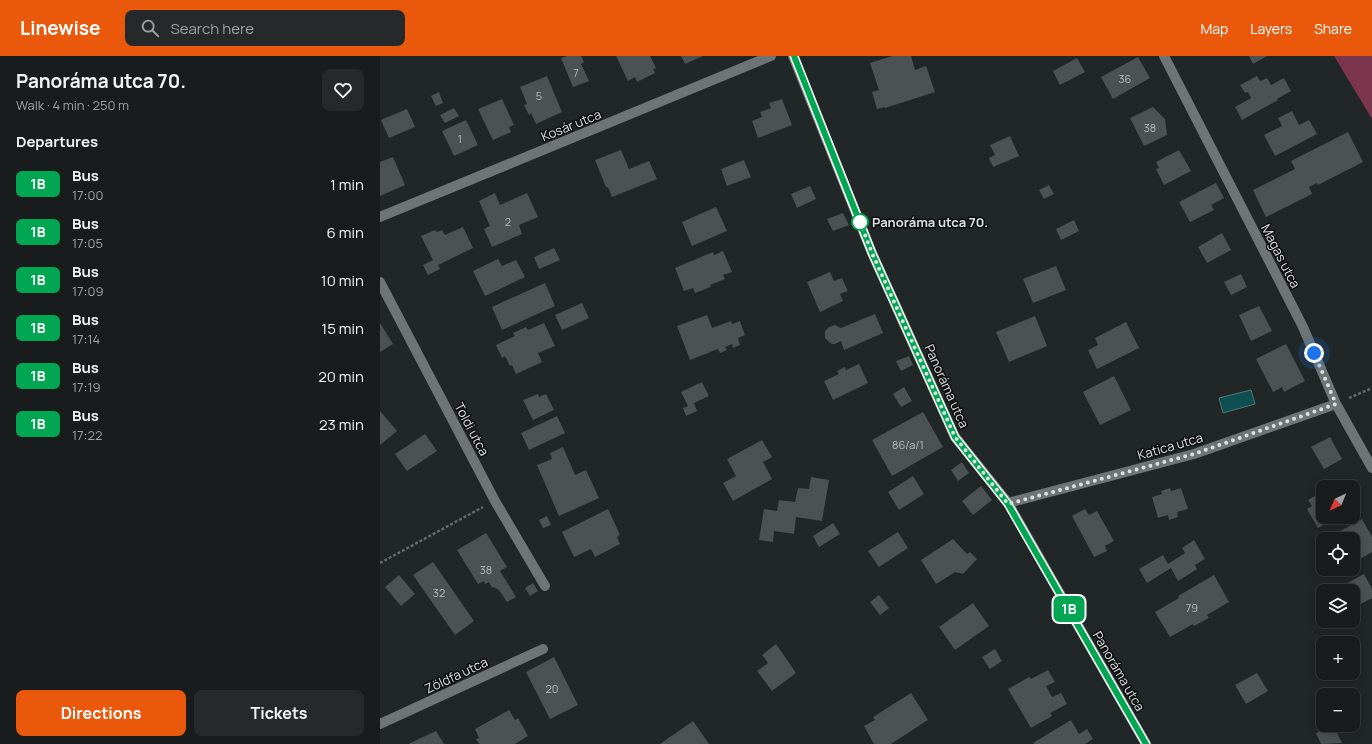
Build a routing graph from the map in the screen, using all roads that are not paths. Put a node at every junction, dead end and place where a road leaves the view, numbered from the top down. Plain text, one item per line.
1 (771, 56) edge
2 (794, 56) edge
3 (1164, 56) edge
4 (380, 217) edge
5 (380, 282) edge
6 (1336, 404) junction
7 (1372, 468) edge
8 (1008, 504) junction
9 (545, 586) dead end
10 (543, 649) dead end
11 (380, 724) edge
12 (1146, 744) edge

1 - 4 street, Kosár utca
2 - 8 street, Panoráma utca
3 - 6 street, Magas utca
5 - 9 street, Toldi utca
6 - 7 street, Magas utca
6 - 8 street, Katica utca
8 - 12 street, Panoráma utca
10 - 11 street, Zöldfa utca

